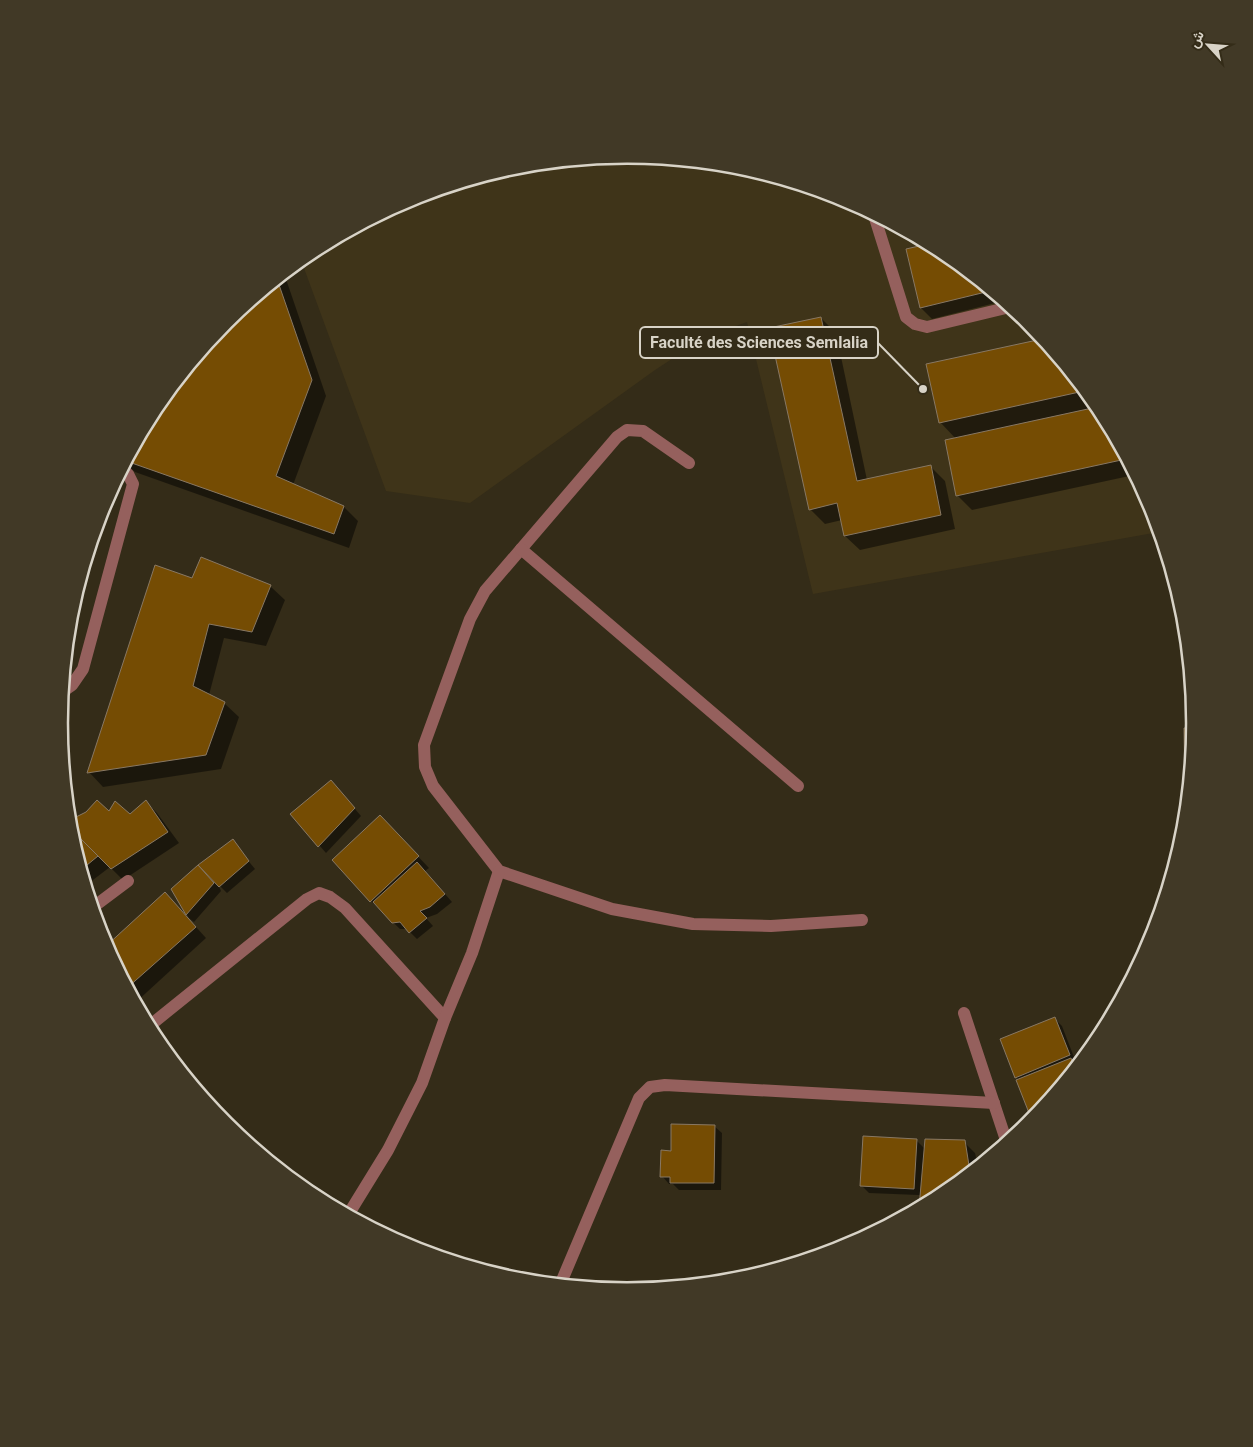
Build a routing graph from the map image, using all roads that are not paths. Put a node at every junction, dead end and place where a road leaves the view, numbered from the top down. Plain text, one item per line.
1 (877, 223) edge
2 (1002, 309) edge
3 (689, 463) dead end
4 (127, 473) edge
5 (521, 549) junction
6 (69, 687) edge
7 (798, 786) dead end
8 (499, 871) junction
9 (128, 881) dead end
10 (97, 904) edge
11 (862, 920) dead end
12 (964, 1013) dead end
13 (445, 1018) junction
14 (154, 1022) edge
15 (994, 1102) junction
16 (1004, 1136) edge
17 (351, 1210) edge
18 (563, 1279) edge

1 - 2 street
3 - 5 street
4 - 6 street
5 - 7 street
5 - 8 street
8 - 11 street
8 - 13 street
9 - 10 street
12 - 15 street
13 - 14 street
13 - 17 street
15 - 16 street
15 - 18 street

